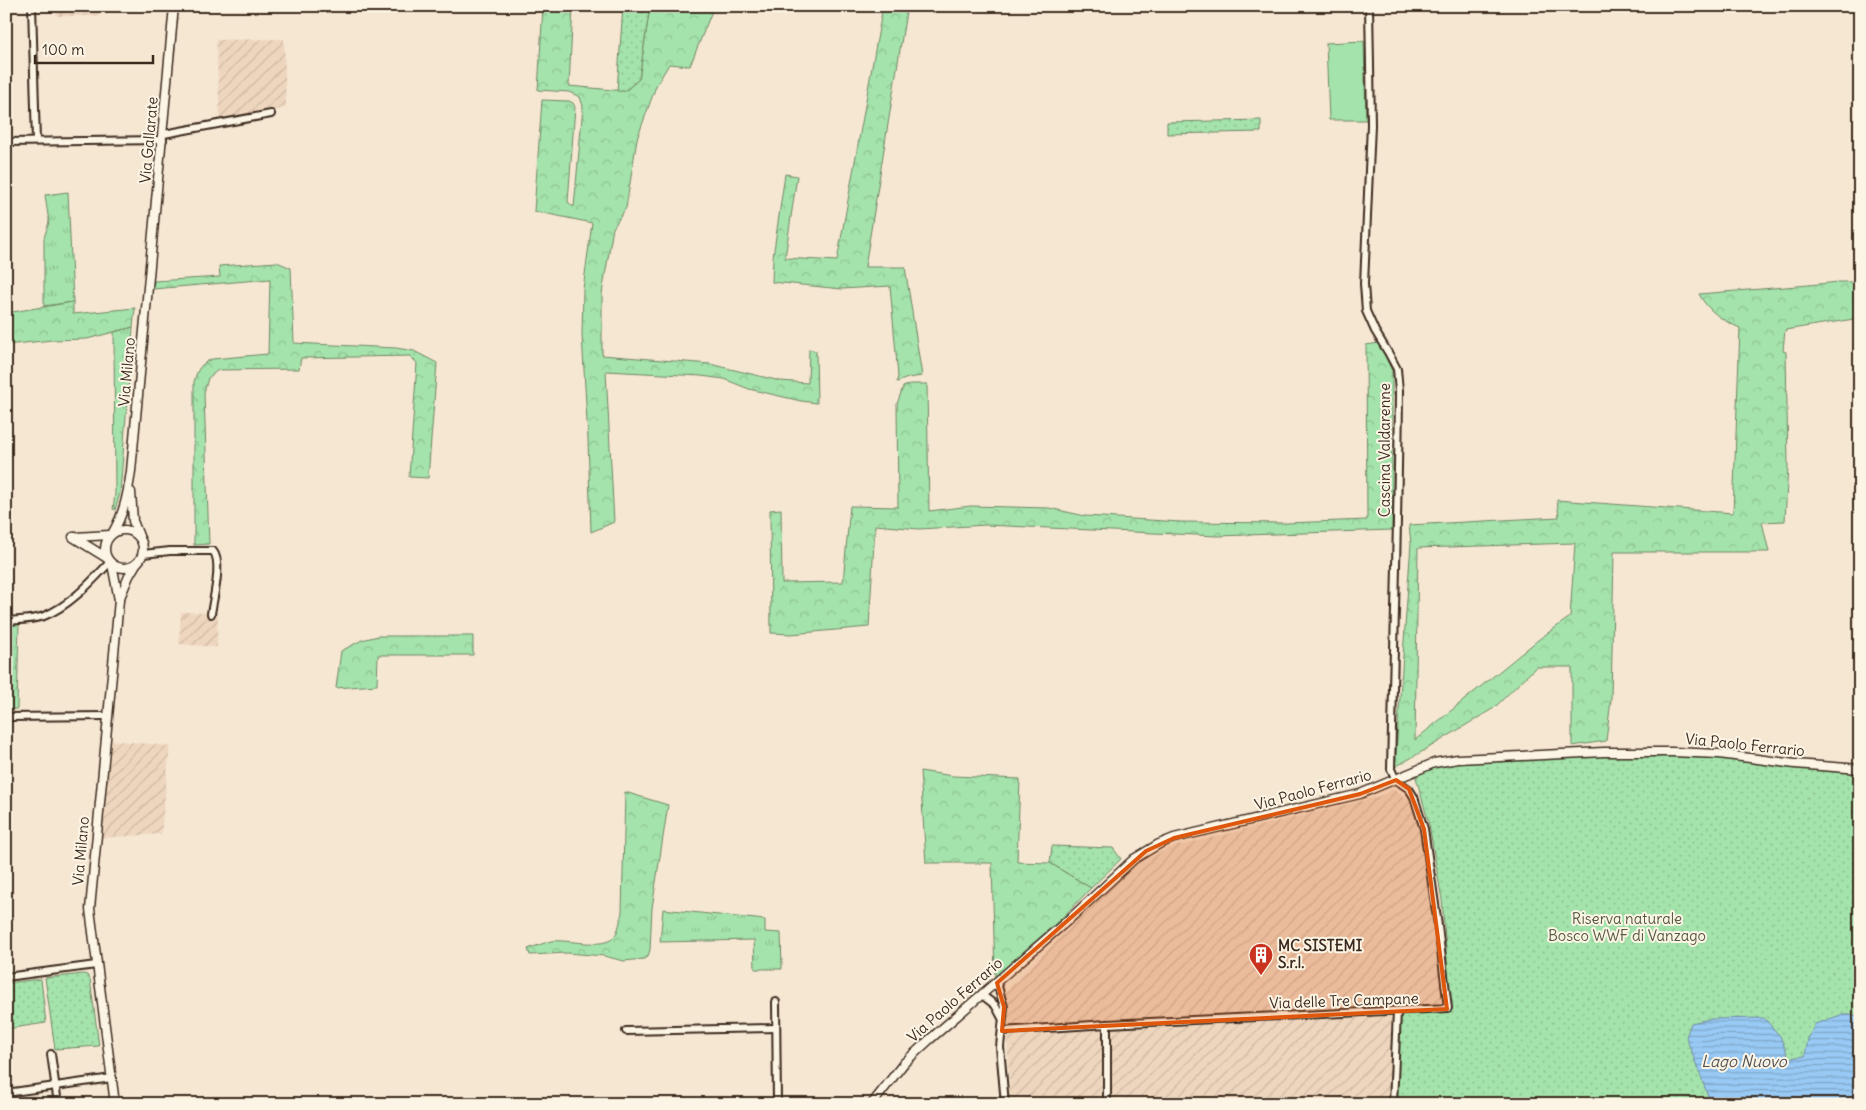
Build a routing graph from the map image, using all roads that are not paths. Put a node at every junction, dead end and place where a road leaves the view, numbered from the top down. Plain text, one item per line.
1 (32, 6) edge
2 (174, 6) edge
3 (1369, 6) edge
4 (271, 114) dead end
5 (163, 137) junction
6 (36, 141) junction
7 (6, 142) edge
8 (150, 276) joint
9 (131, 471) junction
10 (111, 534) junction
11 (139, 536) junction
12 (143, 554) junction
13 (110, 561) junction
14 (136, 564) junction
15 (119, 600) junction
16 (211, 614) dead end
17 (6, 621) edge
18 (108, 716) junction
19 (6, 717) edge
20 (1860, 769) edge
21 (1396, 780) junction
22 (96, 965) junction
23 (6, 977) edge
24 (997, 982) junction
25 (982, 996) junction
26 (776, 1002) dead end
27 (1397, 1011) junction
28 (1002, 1018) junction
29 (1107, 1024) junction
30 (776, 1028) junction
31 (626, 1031) dead end
32 (1002, 1031) junction
33 (51, 1054) dead end
34 (112, 1078) junction
35 (56, 1086) junction
36 (6, 1093) edge
37 (58, 1104) edge
38 (115, 1104) edge
39 (778, 1104) edge
40 (872, 1104) edge
41 (1005, 1104) edge
42 (1107, 1104) edge
43 (1393, 1104) edge

1 - 6 street
2 - 5 street, Via Gallarate
3 - 21 street, Cascina Valdarenne
4 - 5 street
5 - 6 street
5 - 8 street, Via Gallarate
6 - 7 street
8 - 9 street, Via Milano
9 - 10 street, Via Milano
9 - 11 street, Via Milano
10 - 11 street
10 - 13 street
10 - 13 street
11 - 12 street
12 - 14 street
12 - 16 street
13 - 14 street
13 - 15 street, Via Milano
13 - 17 street
14 - 15 street, Via Milano
15 - 18 street, Via Milano
18 - 19 street
18 - 22 street, Via Milano
20 - 21 street, Via Paolo Ferrario
21 - 24 street, Via Paolo Ferrario
21 - 27 street, Via delle Tre Campane
22 - 23 street
22 - 34 street, Via Milano
24 - 25 street, Via Paolo Ferrario
24 - 28 street
25 - 28 street
25 - 40 street, Via Paolo Ferrario
26 - 30 street
27 - 29 street, Via delle Tre Campane
27 - 43 street
28 - 32 street
29 - 32 street, Via delle Tre Campane
29 - 42 street
30 - 31 street
30 - 39 street
32 - 41 street
33 - 35 street
34 - 35 street
34 - 38 street, Via Milano
35 - 36 street
35 - 37 street

